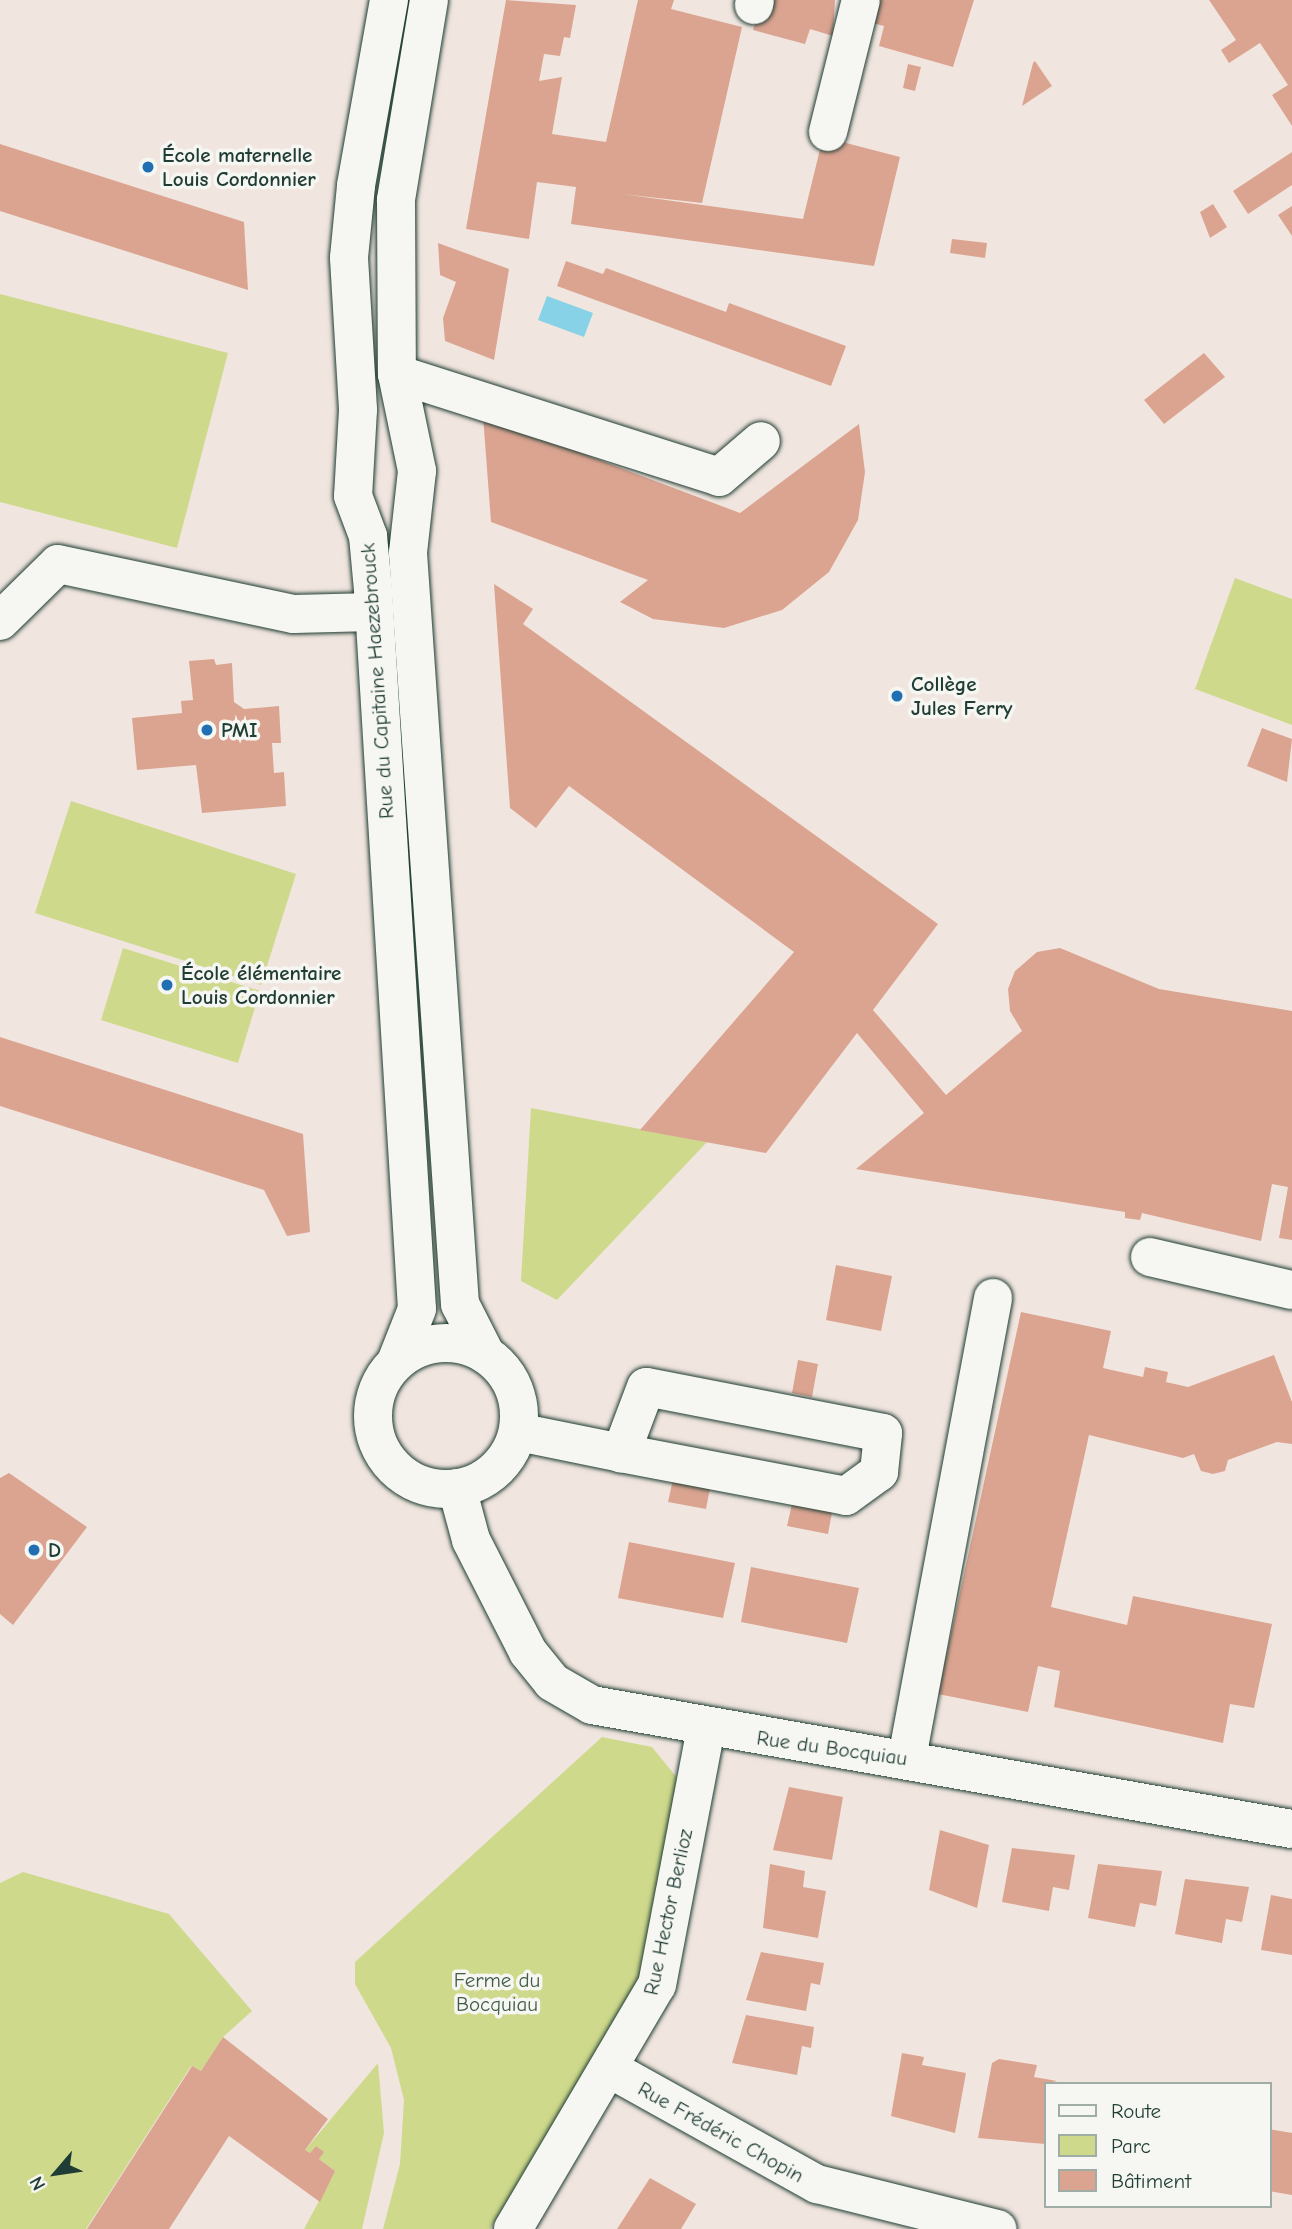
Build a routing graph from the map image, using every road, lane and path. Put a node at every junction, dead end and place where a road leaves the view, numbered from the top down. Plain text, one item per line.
1 (389, 0) edge
2 (429, 0) edge
3 (861, 0) edge
4 (828, 132) dead end
5 (395, 281) junction
6 (350, 283) junction
7 (397, 374) junction
8 (761, 441) dead end
9 (373, 612) junction
10 (0, 621) edge
11 (1150, 1257) dead end
12 (1292, 1290) edge
13 (993, 1298) dead end
14 (486, 1355) junction
15 (396, 1362) junction
16 (518, 1432) junction
17 (621, 1453) junction
18 (457, 1488) junction
19 (706, 1728) junction
20 (906, 1758) junction
21 (1292, 1829) edge
22 (610, 2069) junction
23 (513, 2229) edge
24 (997, 2229) edge

1 - 6 street, Rue du Capitaine Haezebrouck
2 - 5 street, Rue du Capitaine Haezebrouck
3 - 4 street
5 - 6 street
5 - 7 street, Rue du Capitaine Haezebrouck
6 - 9 street, Rue du Capitaine Haezebrouck
7 - 8 street
7 - 14 street, Rue du Capitaine Haezebrouck
9 - 10 street
9 - 15 street, Rue du Capitaine Haezebrouck
11 - 12 street
13 - 20 street
14 - 15 street
14 - 16 street
15 - 18 street
16 - 17 street
16 - 18 street
17 - 17 street
18 - 19 street, Rue du Bocquiau
19 - 20 street, Rue du Bocquiau
19 - 22 street, Rue Hector Berlioz
20 - 21 street, Rue du Bocquiau
22 - 23 street, Rue Hector Berlioz
22 - 24 street, Rue Frédéric Chopin

